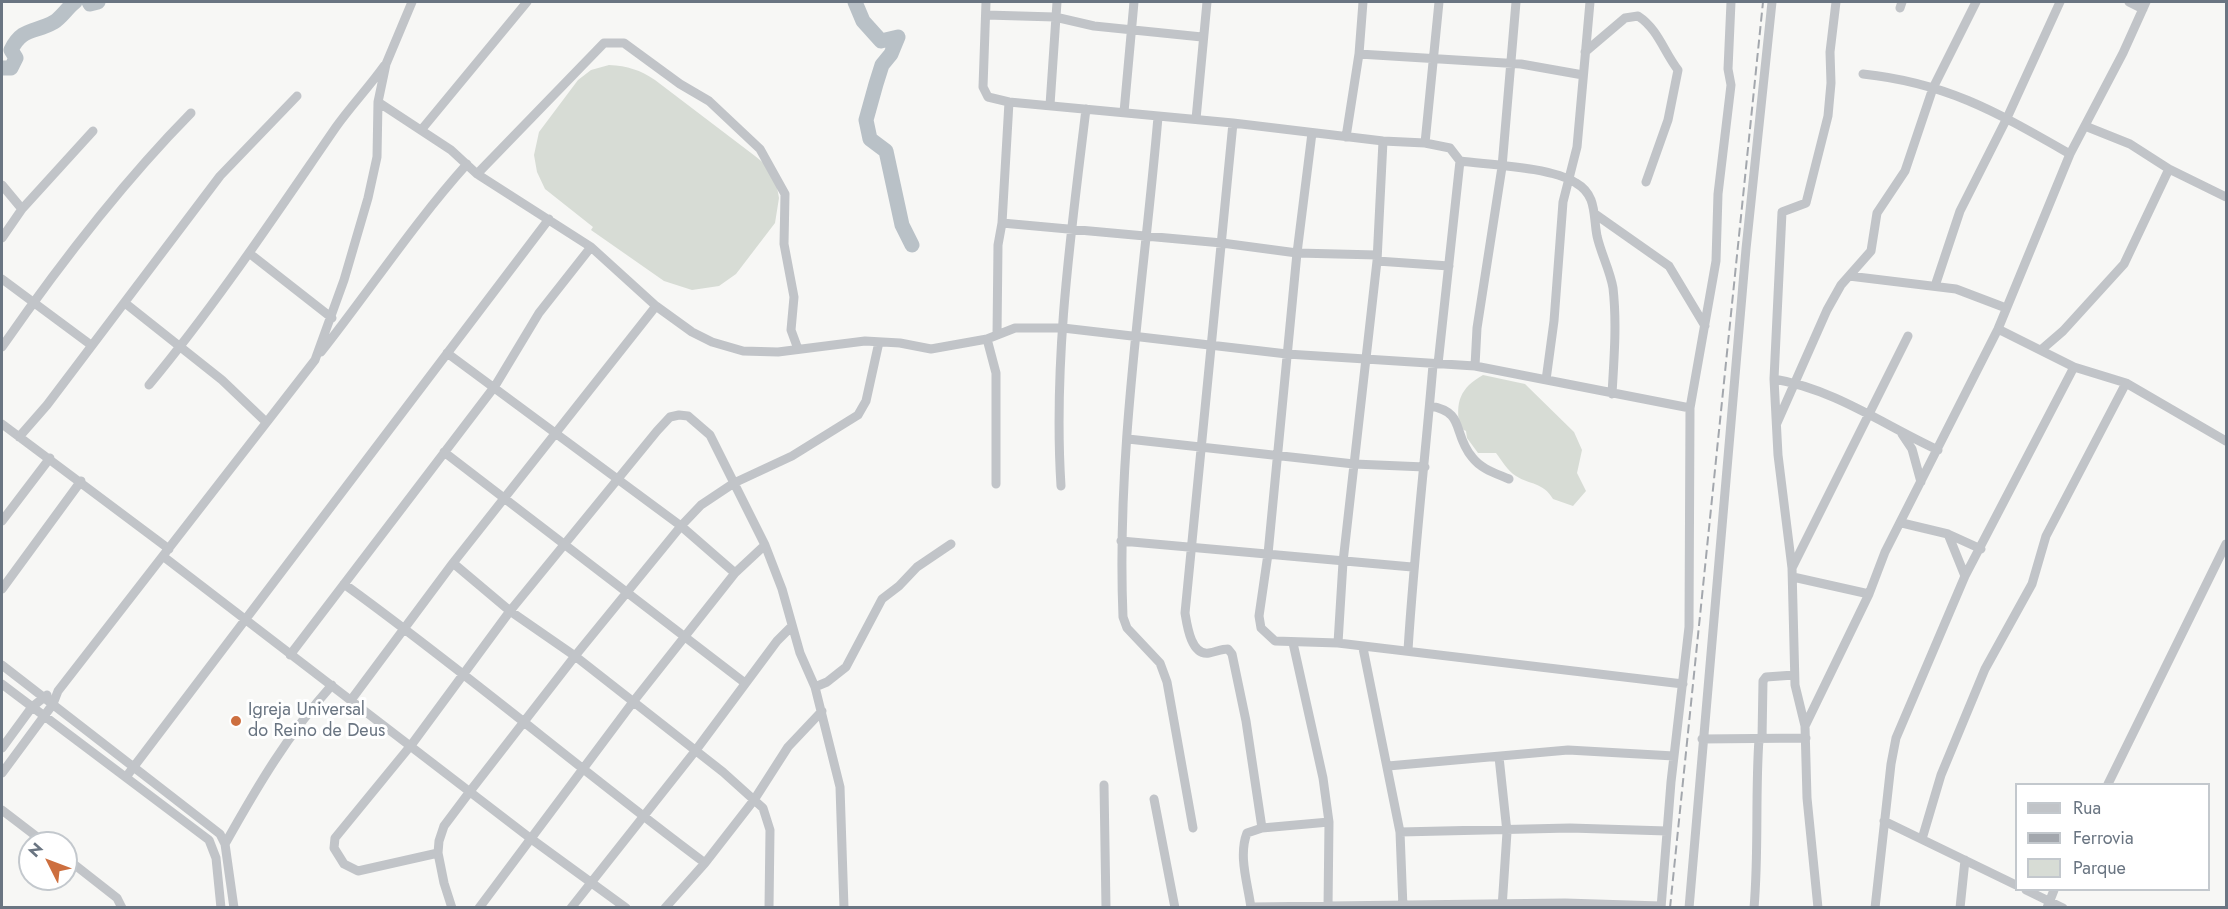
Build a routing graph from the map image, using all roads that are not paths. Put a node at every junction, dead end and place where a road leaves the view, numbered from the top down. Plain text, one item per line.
1 (412, 2) edge
2 (528, 2) edge
3 (986, 2) edge
4 (1057, 2) edge
5 (1134, 2) edge
6 (1207, 2) edge
7 (1363, 2) edge
8 (1439, 2) edge
9 (1516, 2) edge
10 (1590, 2) edge
11 (1731, 2) edge
12 (1772, 2) edge
13 (1836, 2) edge
14 (1976, 2) edge
15 (2060, 2) edge
16 (2129, 2) edge
17 (2144, 5) edge
18 (986, 15) junction
19 (1055, 16) junction
20 (1132, 30) junction
21 (1202, 37) junction
22 (1585, 52) junction
23 (1359, 54) junction
24 (1434, 59) junction
25 (1510, 63) junction
26 (386, 64) junction
27 (1863, 74) dead end
28 (1583, 75) junction
29 (1934, 88) junction
30 (297, 96) dead end
31 (378, 102) junction
32 (1009, 102) junction
33 (1050, 105) junction
34 (1086, 109) junction
35 (1124, 112) junction
36 (191, 113) dead end
37 (1158, 117) junction
38 (2007, 118) junction
39 (1196, 119) junction
40 (1233, 123) junction
41 (2085, 126) junction
42 (422, 129) junction
43 (93, 131) dead end
44 (1312, 133) junction
45 (1346, 137) junction
46 (1383, 141) junction
47 (1425, 142) junction
48 (2070, 154) junction
49 (1460, 161) junction
50 (467, 164) junction
51 (1502, 167) junction
52 (2169, 169) junction
53 (477, 174) junction
54 (1569, 179) junction
55 (1647, 182) dead end
56 (2, 185) edge
57 (2226, 197) edge
58 (22, 209) junction
59 (1595, 214) junction
60 (549, 219) junction
61 (1002, 223) junction
62 (1071, 230) junction
63 (1148, 237) junction
64 (2, 238) edge
65 (1222, 243) junction
66 (591, 247) junction
67 (249, 253) junction
68 (1297, 253) junction
69 (1377, 258) junction
70 (1449, 266) junction
71 (1849, 276) junction
72 (2, 279) edge
73 (1935, 286) junction
74 (34, 301) junction
75 (125, 303) junction
76 (656, 306) junction
77 (2006, 308) junction
78 (332, 318) junction
79 (1705, 326) junction
80 (1063, 328) junction
81 (1998, 329) junction
82 (998, 334) junction
83 (1908, 336) dead end
84 (987, 339) junction
85 (1137, 339) junction
86 (879, 342) junction
87 (91, 345) junction
88 (1213, 345) junction
89 (2, 347) edge
90 (179, 348) junction
91 (798, 349) junction
92 (2041, 350) junction
93 (447, 353) junction
94 (1287, 354) junction
95 (315, 360) junction
96 (1365, 360) junction
97 (1436, 365) junction
98 (1475, 366) junction
99 (2074, 367) junction
100 (1774, 379) junction
101 (1546, 380) junction
102 (1797, 383) junction
103 (2126, 383) junction
104 (149, 385) dead end
105 (495, 386) junction
106 (1612, 394) junction
107 (1430, 406) junction
108 (1690, 408) junction
109 (1870, 413) junction
110 (266, 422) junction
111 (2, 424) edge
112 (1776, 426) junction
113 (556, 433) junction
114 (1902, 434) junction
115 (19, 437) junction
116 (1128, 439) junction
117 (2226, 441) edge
118 (1202, 446) junction
119 (1938, 450) junction
120 (444, 452) junction
121 (1276, 457) junction
122 (50, 458) junction
123 (1354, 464) junction
124 (1425, 467) junction
125 (616, 478) junction
126 (1509, 479) dead end
127 (81, 481) junction
128 (1921, 482) junction
129 (734, 483) junction
130 (996, 484) dead end
131 (1061, 486) dead end
132 (505, 498) junction
133 (2, 521) edge
134 (1902, 523) junction
135 (681, 526) junction
136 (1948, 534) junction
137 (1121, 541) junction
138 (951, 544) dead end
139 (2226, 544) edge
140 (564, 545) junction
141 (765, 545) junction
142 (1190, 547) junction
143 (1981, 549) junction
144 (166, 553) junction
145 (1268, 554) junction
146 (1343, 562) junction
147 (453, 563) junction
148 (1412, 567) junction
149 (735, 573) junction
150 (1792, 573) junction
151 (1965, 576) junction
152 (344, 584) junction
153 (2, 590) edge
154 (629, 592) junction
155 (1869, 594) junction
156 (510, 610) junction
157 (246, 621) junction
158 (791, 627) junction
159 (404, 629) junction
160 (684, 637) junction
161 (1338, 643) junction
162 (1293, 644) junction
163 (1363, 648) junction
164 (1408, 650) junction
165 (290, 655) junction
166 (575, 656) junction
167 (2, 666) edge
168 (1794, 675) junction
169 (462, 676) junction
170 (745, 683) junction
171 (2, 684) edge
172 (1683, 684) junction
173 (332, 685) junction
174 (815, 687) junction
175 (58, 692) junction
176 (43, 697) junction
177 (351, 700) junction
178 (633, 702) junction
179 (53, 704) junction
180 (32, 707) junction
181 (822, 711) junction
182 (44, 716) junction
183 (526, 722) junction
184 (1805, 726) junction
185 (1702, 738) junction
186 (1806, 738) junction
187 (1761, 739) junction
188 (412, 744) junction
189 (2, 748) edge
190 (696, 750) junction
191 (1674, 756) junction
192 (1499, 757) junction
193 (134, 766) junction
194 (1388, 766) junction
195 (582, 767) junction
196 (2, 773) edge
197 (126, 777) junction
198 (2108, 783) edge
199 (1104, 785) dead end
200 (471, 790) junction
201 (1154, 799) dead end
202 (754, 800) junction
203 (188, 807) junction
204 (2, 810) edge
205 (642, 816) junction
206 (180, 817) junction
207 (1884, 821) junction
208 (1329, 822) junction
209 (1193, 828) dead end
210 (1262, 828) junction
211 (29, 831) edge
212 (1667, 831) junction
213 (1400, 832) junction
214 (1506, 832) junction
215 (530, 838) junction
216 (1922, 839) junction
217 (225, 844) junction
218 (438, 853) junction
219 (1965, 860) junction
220 (705, 863) junction
221 (78, 867) edge
222 (593, 881) junction
223 (2015, 885) edge
224 (2028, 891) edge
225 (2048, 904) edge
226 (1328, 906) edge
227 (1502, 906) edge
228 (1251, 907) edge
229 (1403, 907) edge
230 (1661, 907) edge
231 (122, 908) edge
232 (221, 908) edge
233 (234, 908) edge
234 (452, 908) edge
235 (479, 908) edge
236 (571, 908) edge
237 (626, 908) edge
238 (665, 908) edge
239 (769, 908) edge
240 (844, 908) edge
241 (1106, 908) edge
242 (1175, 908) edge
243 (1689, 908) edge
244 (1754, 908) edge
245 (1818, 908) edge
246 (1875, 908) edge
247 (1960, 908) edge
248 (2063, 908) edge

1 - 26 street
2 - 42 street
3 - 18 street
4 - 19 street
5 - 20 street
6 - 21 street
7 - 23 street
8 - 24 street
9 - 25 street
10 - 22 street
11 - 79 street
12 - 185 street
13 - 100 street
14 - 29 street
15 - 38 street
16 - 17 street
17 - 41 street
18 - 19 street
18 - 32 street
19 - 20 street
19 - 33 street
20 - 21 street
20 - 35 street
21 - 39 street
22 - 28 street
22 - 55 street
23 - 24 street
23 - 45 street
24 - 25 street
24 - 47 street
25 - 28 street
25 - 51 street
26 - 31 street
26 - 67 street
27 - 29 street
28 - 54 street
29 - 38 street
29 - 71 street
30 - 75 street
31 - 42 street
31 - 78 street
32 - 33 street
32 - 61 street
33 - 34 street
34 - 35 street
34 - 62 street
35 - 37 street
36 - 74 street
37 - 39 street
37 - 63 street
38 - 48 street
38 - 73 street
39 - 40 street
40 - 44 street
40 - 65 street
41 - 48 street
41 - 52 street
42 - 50 street
43 - 58 street
44 - 45 street
44 - 68 street
45 - 46 street
46 - 47 street
46 - 69 street
47 - 49 street
48 - 77 street
49 - 51 street
49 - 70 street
50 - 53 street
50 - 95 street
51 - 54 street
51 - 98 street
52 - 57 street
52 - 92 street
53 - 60 street
53 - 91 street
54 - 59 street
54 - 101 street
56 - 58 street
58 - 64 street
59 - 79 street
59 - 106 street
60 - 66 street
60 - 93 street
61 - 62 street
61 - 82 street
62 - 63 street
62 - 80 street
63 - 65 street
63 - 85 street
65 - 68 street
65 - 88 street
66 - 76 street
66 - 105 street
67 - 78 street
67 - 90 street
68 - 69 street
68 - 94 street
69 - 70 street
69 - 96 street
70 - 97 street
71 - 73 street
71 - 102 street
72 - 74 street
73 - 77 street
74 - 87 street
74 - 89 street
75 - 87 street
75 - 90 street
76 - 91 street
76 - 113 street
77 - 81 street
78 - 95 street
79 - 108 street
80 - 82 street
80 - 85 street
80 - 131 street
81 - 92 street
81 - 119 street
82 - 84 street
83 - 109 street
84 - 86 street
84 - 130 street
85 - 88 street
85 - 116 street
86 - 91 street
86 - 129 street
87 - 115 street
88 - 94 street
88 - 118 street
90 - 104 street
90 - 110 street
92 - 99 street
93 - 105 street
93 - 157 street
94 - 96 street
94 - 121 street
95 - 110 street
96 - 97 street
96 - 123 street
97 - 98 street
97 - 107 street
98 - 101 street
99 - 103 street
99 - 143 street
100 - 102 street
100 - 112 street
101 - 106 street
102 - 109 street
102 - 112 street
103 - 117 street
103 - 216 street
105 - 113 street
105 - 120 street
106 - 108 street
107 - 124 street
107 - 126 street
108 - 172 street
109 - 114 street
109 - 150 street
110 - 144 street
111 - 115 street
112 - 150 street
113 - 125 street
113 - 132 street
114 - 119 street
114 - 128 street
115 - 122 street
116 - 118 street
116 - 137 street
118 - 121 street
118 - 142 street
119 - 128 street
120 - 132 street
120 - 152 street
121 - 123 street
121 - 145 street
122 - 127 street
122 - 133 street
123 - 124 street
123 - 146 street
124 - 148 street
125 - 129 street
125 - 135 street
125 - 140 street
127 - 144 street
127 - 153 street
128 - 134 street
129 - 135 street
129 - 141 street
132 - 140 street
132 - 147 street
134 - 136 street
134 - 155 street
135 - 149 street
135 - 154 street
136 - 143 street
136 - 151 street
137 - 142 street
137 - 209 street
138 - 174 street
139 - 198 street
140 - 154 street
140 - 156 street
141 - 149 street
141 - 158 street
142 - 145 street
142 - 210 street
143 - 151 street
144 - 157 street
144 - 175 street
145 - 146 street
145 - 162 street
146 - 148 street
146 - 161 street
147 - 156 street
147 - 159 street
148 - 164 street
149 - 160 street
150 - 155 street
150 - 168 street
151 - 207 street
152 - 159 street
152 - 165 street
154 - 160 street
154 - 166 street
155 - 184 street
156 - 166 street
156 - 169 street
157 - 165 street
157 - 193 street
158 - 170 street
158 - 174 street
159 - 169 street
159 - 177 street
160 - 170 street
160 - 178 street
161 - 162 street
161 - 163 street
162 - 208 street
163 - 164 street
163 - 194 street
164 - 172 street
165 - 173 street
166 - 178 street
166 - 183 street
167 - 176 street
168 - 184 street
168 - 187 street
169 - 183 street
169 - 188 street
170 - 190 street
171 - 180 street
172 - 191 street
173 - 177 street
173 - 217 street
174 - 181 street
175 - 176 street
175 - 179 street
176 - 179 street
176 - 180 street
177 - 188 street
178 - 190 street
178 - 195 street
179 - 182 street
179 - 193 street
180 - 182 street
180 - 189 street
181 - 202 street
181 - 240 street
182 - 196 street
182 - 197 street
183 - 195 street
183 - 200 street
184 - 186 street
185 - 187 street
185 - 243 street
186 - 187 street
186 - 245 street
187 - 244 street
188 - 200 street
188 - 218 street
190 - 202 street
190 - 205 street
191 - 192 street
191 - 212 street
192 - 194 street
192 - 214 street
193 - 197 street
193 - 203 street
194 - 213 street
195 - 205 street
195 - 215 street
197 - 206 street
199 - 241 street
200 - 215 street
200 - 218 street
201 - 242 street
202 - 220 street
202 - 239 street
203 - 206 street
203 - 217 street
204 - 211 street
205 - 220 street
205 - 222 street
206 - 232 street
207 - 216 street
207 - 246 street
208 - 210 street
208 - 226 street
210 - 228 street
212 - 214 street
212 - 230 street
213 - 214 street
213 - 229 street
214 - 227 street
215 - 222 street
215 - 235 street
216 - 219 street
217 - 233 street
218 - 234 street
219 - 223 street
219 - 247 street
220 - 238 street
221 - 231 street
222 - 236 street
222 - 237 street
224 - 225 street
225 - 248 street
226 - 228 street
226 - 229 street
227 - 229 street
227 - 230 street

